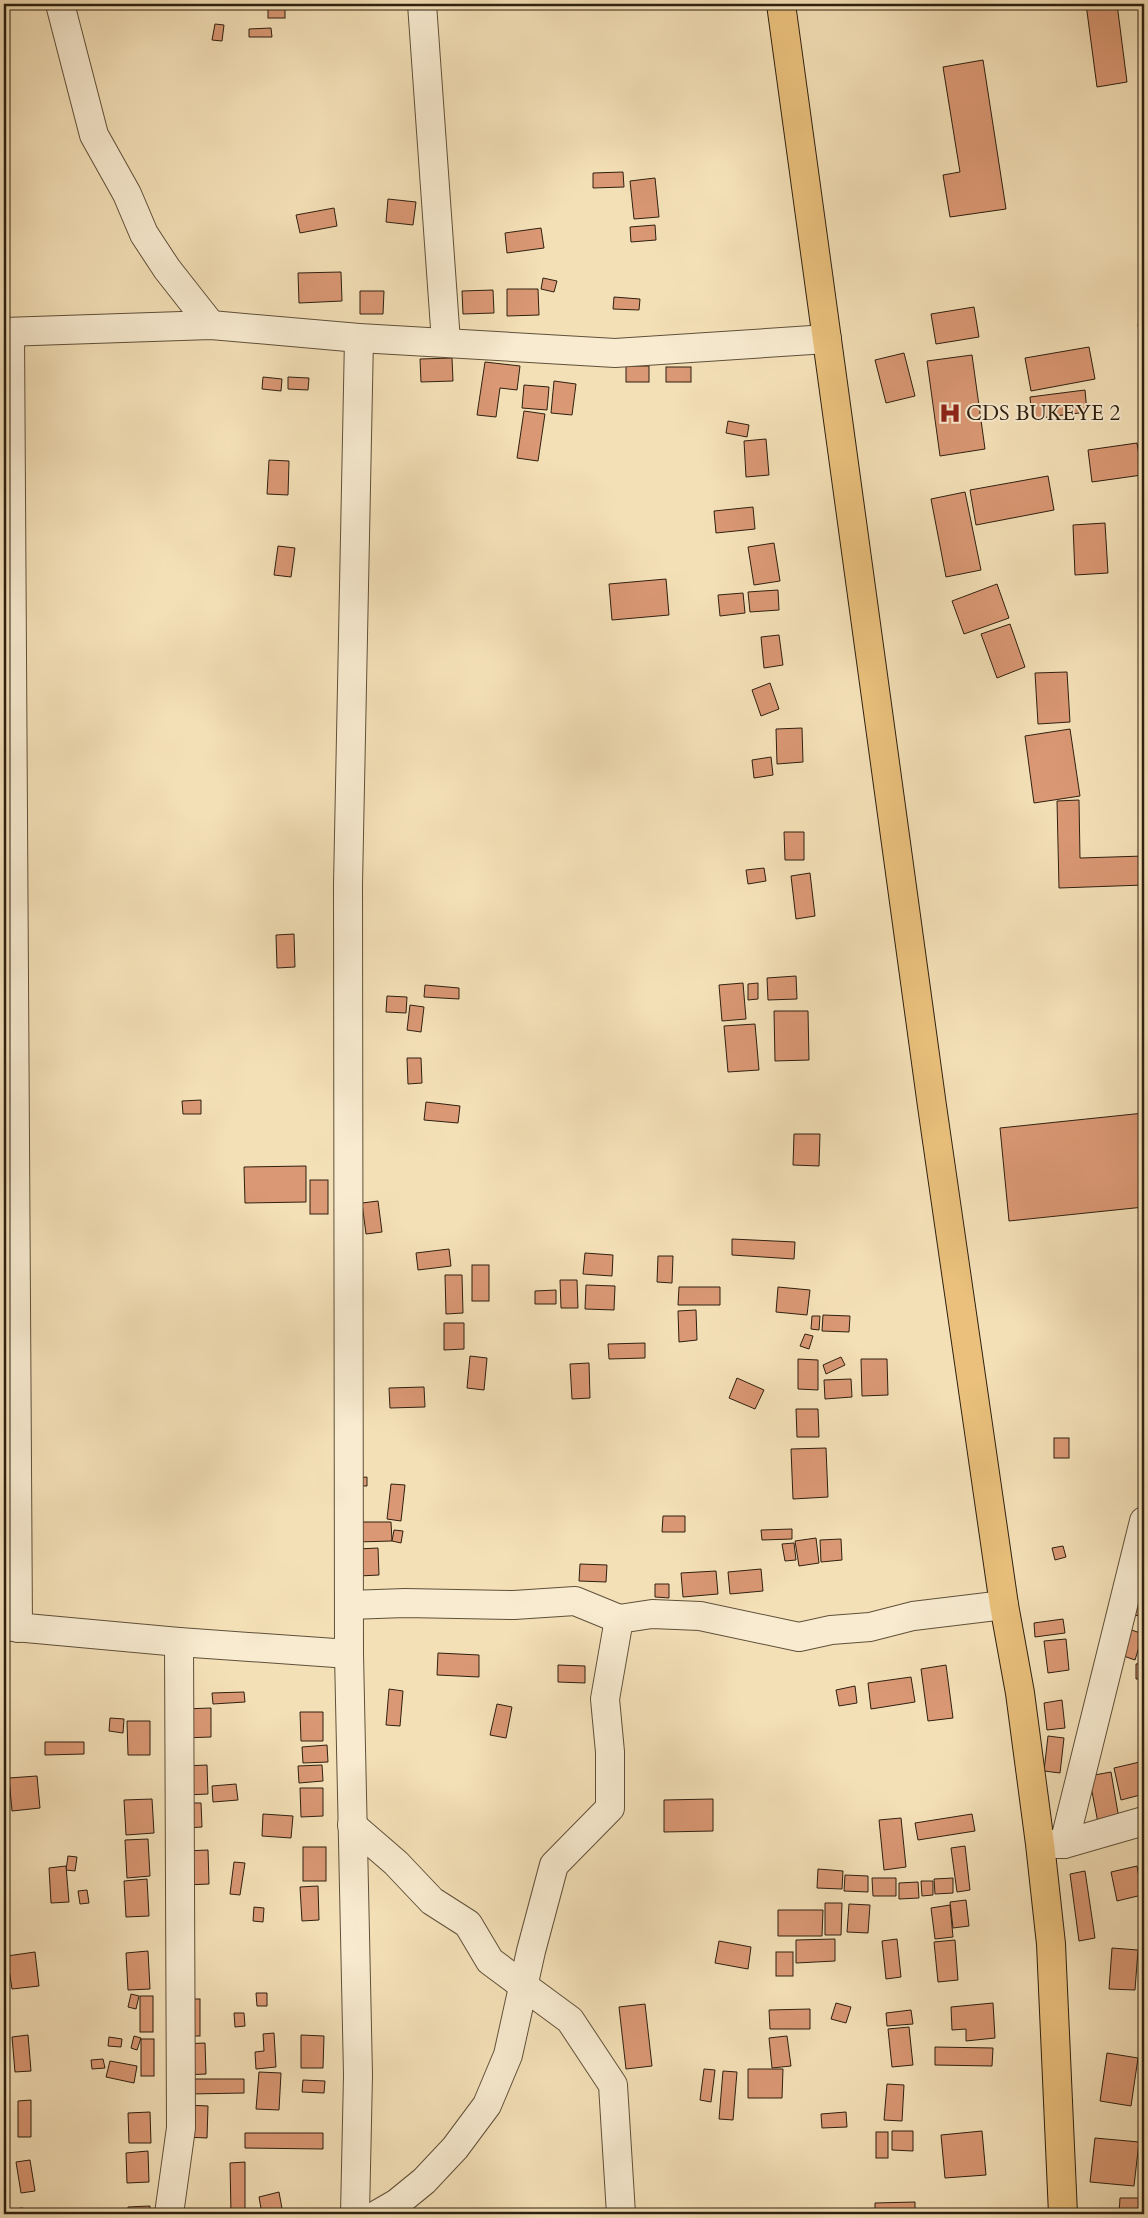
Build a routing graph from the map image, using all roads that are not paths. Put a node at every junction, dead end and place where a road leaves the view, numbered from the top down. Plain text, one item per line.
1 (60, 4) edge
2 (422, 4) edge
3 (781, 4) edge
4 (211, 325) junction
5 (7, 332) edge
6 (359, 338) junction
7 (827, 339) junction
8 (446, 342) junction
9 (1144, 1521) edge
10 (349, 1605) junction
11 (1004, 1605) junction
12 (618, 1618) junction
13 (11, 1627) edge
14 (179, 1642) junction
15 (349, 1654) junction
16 (1144, 1820) edge
17 (352, 1825) junction
18 (1052, 1844) junction
19 (525, 1986) junction
20 (169, 2214) edge
21 (355, 2214) edge
22 (378, 2214) edge
23 (621, 2214) edge
24 (1063, 2214) edge

1 - 4 street
2 - 8 street
3 - 7 highway
4 - 5 street
4 - 6 street
5 - 13 street
6 - 8 street
6 - 10 street
7 - 8 street
7 - 11 highway
9 - 18 street
10 - 12 street
10 - 15 street
11 - 12 street
11 - 18 highway
12 - 19 street
13 - 14 street
14 - 15 street
14 - 20 street
15 - 17 street
16 - 18 street
17 - 19 street
17 - 21 street
18 - 24 highway
19 - 22 street
19 - 23 street

